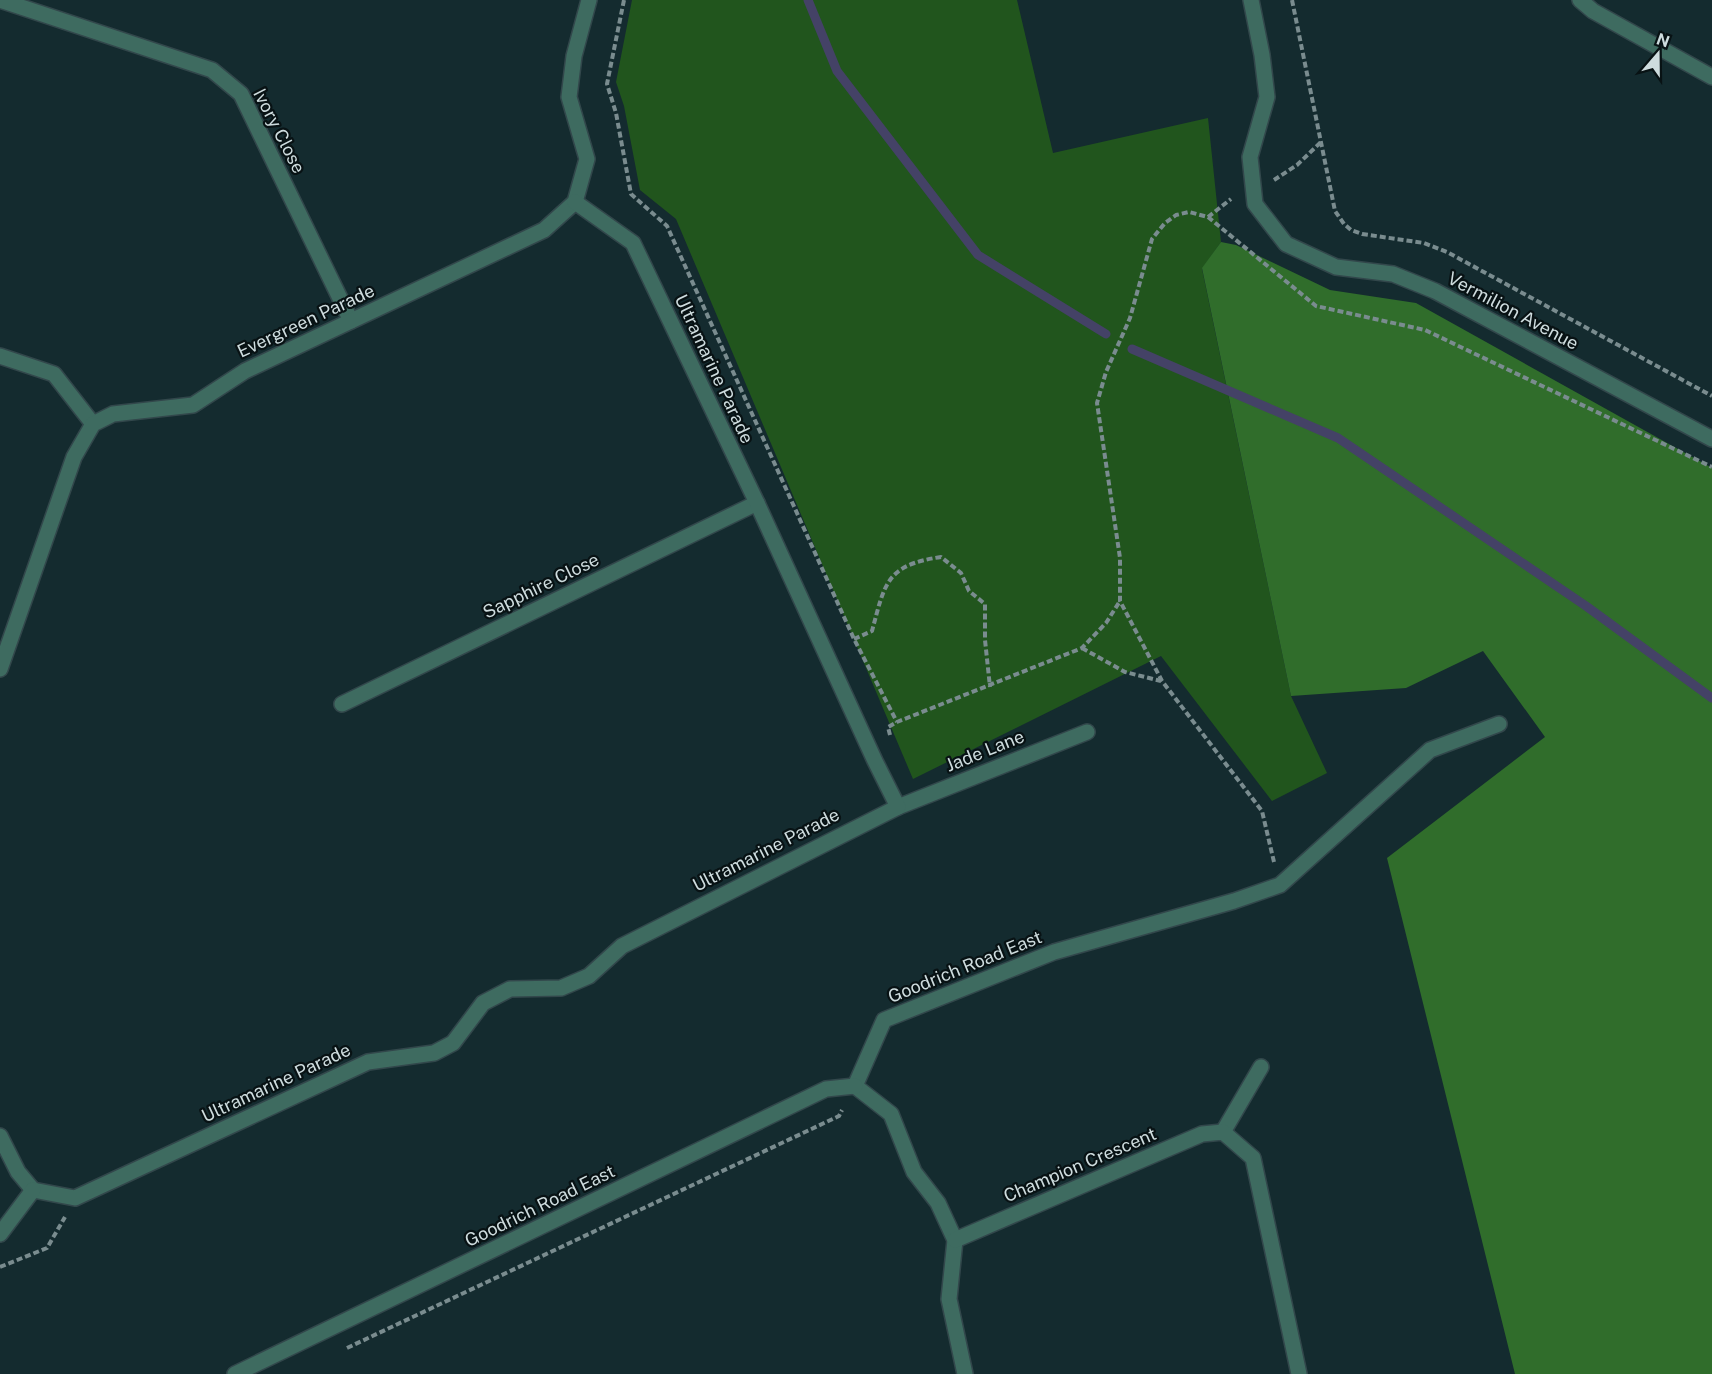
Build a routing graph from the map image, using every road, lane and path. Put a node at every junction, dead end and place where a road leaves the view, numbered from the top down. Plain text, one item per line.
1 (0, 0) edge
2 (590, 0) edge
3 (624, 0) edge
4 (1251, 0) edge
5 (1292, 0) edge
6 (1580, 0) edge
7 (1712, 77) edge
8 (575, 202) junction
9 (351, 321) junction
10 (0, 356) edge
11 (1712, 396) edge
12 (93, 424) junction
13 (1712, 439) edge
14 (1712, 467) edge
15 (757, 503) junction
16 (1120, 602) junction
17 (854, 639) junction
18 (1082, 648) junction
19 (0, 669) edge
20 (1162, 681) junction
21 (990, 687) junction
22 (342, 704) dead end
23 (897, 722) junction
24 (1498, 724) dead end
25 (1087, 732) dead end
26 (875, 761) junction
27 (898, 807) junction
28 (1280, 885) junction
29 (1261, 1067) dead end
30 (855, 1086) junction
31 (1223, 1132) junction
32 (0, 1136) edge
33 (33, 1190) junction
34 (75, 1198) junction
35 (0, 1234) edge
36 (955, 1240) junction
37 (0, 1267) edge
38 (346, 1349) dead end
39 (235, 1374) edge
40 (965, 1374) edge
41 (1299, 1374) edge

1 - 9 street, Ivory Close
2 - 8 street
3 - 17 path
4 - 13 street, Vermilion Avenue
5 - 11 path
6 - 7 street
8 - 9 street, Evergreen Parade
8 - 15 street, Ultramarine Parade
9 - 12 street, Evergreen Parade
10 - 12 street
12 - 19 street
14 - 16 path
15 - 22 street, Sapphire Close
15 - 26 street, Ultramarine Parade
16 - 18 path
16 - 20 path
17 - 21 path
17 - 23 path
18 - 20 path
18 - 21 path
20 - 28 path
21 - 23 path
23 - 26 path
24 - 28 street, Goodrich Road East
25 - 27 street, Jade Lane
26 - 27 street, Ultramarine Parade
27 - 34 street, Ultramarine Parade
28 - 30 street, Goodrich Road East
29 - 31 street
30 - 36 street
30 - 38 path
30 - 39 street, Goodrich Road East
31 - 36 street, Champion Crescent
31 - 41 street
32 - 33 street
33 - 34 street
33 - 35 street
34 - 37 path
36 - 40 street

